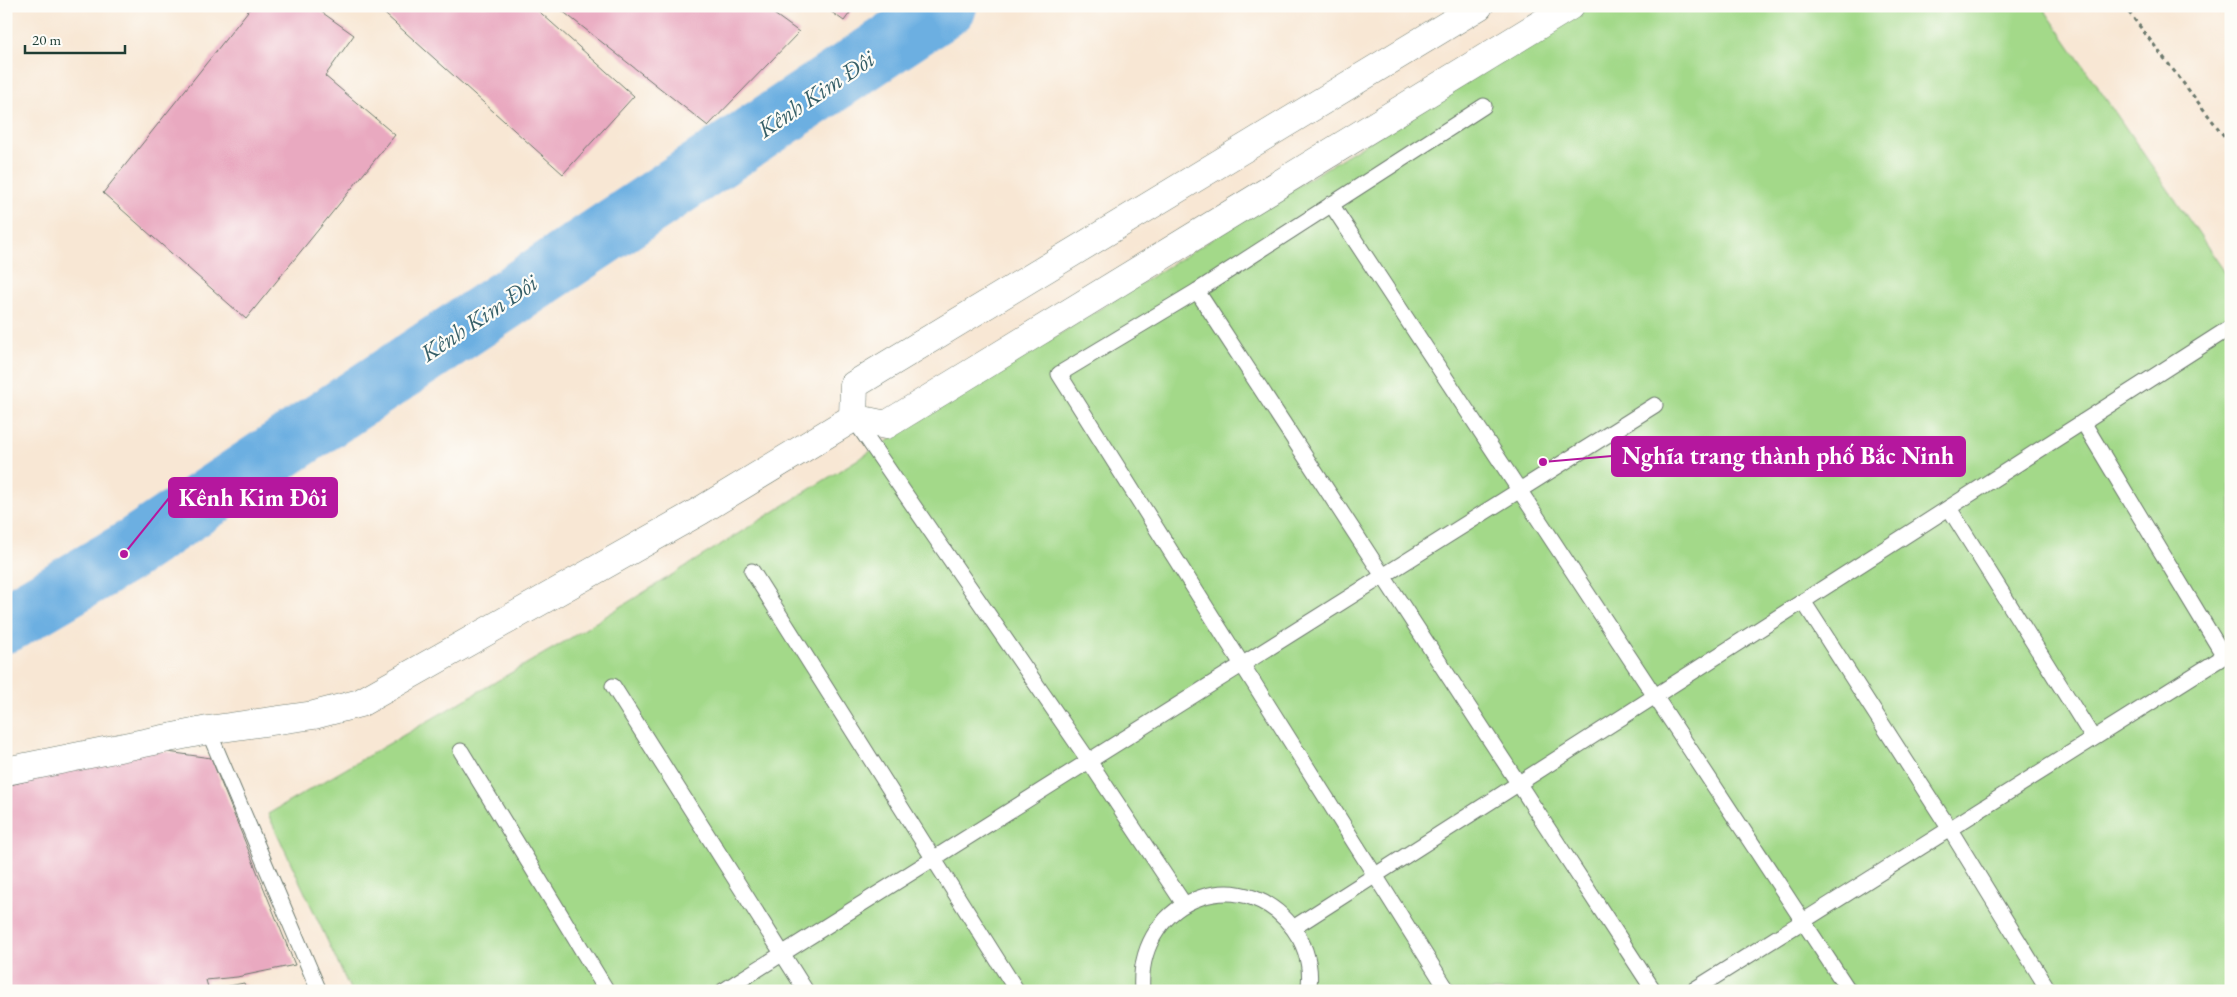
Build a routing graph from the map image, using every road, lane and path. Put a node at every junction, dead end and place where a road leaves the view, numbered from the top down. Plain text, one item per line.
1 (1479, 6) edge
2 (1570, 6) edge
3 (2124, 6) edge
4 (1484, 106) dead end
5 (2231, 146) edge
6 (1332, 204) junction
7 (1197, 291) junction
8 (2231, 327) edge
9 (1654, 405) dead end
10 (853, 418) junction
11 (2083, 422) junction
12 (1520, 490) junction
13 (1949, 508) junction
14 (752, 571) dead end
15 (1383, 576) junction
16 (1803, 601) junction
17 (2227, 654) edge
18 (1242, 665) junction
19 (613, 686) dead end
20 (1655, 696) junction
21 (208, 730) junction
22 (2093, 738) junction
23 (460, 751) dead end
24 (1089, 761) junction
25 (6, 771) edge
26 (1519, 783) junction
27 (1949, 828) junction
28 (934, 859) junction
29 (1375, 876) junction
30 (1184, 904) junction
31 (1802, 921) junction
32 (1293, 928) junction
33 (782, 953) junction
34 (319, 991) edge
35 (607, 991) edge
36 (723, 991) edge
37 (806, 991) edge
38 (1017, 991) edge
39 (1142, 991) edge
40 (1308, 991) edge
41 (1448, 991) edge
42 (1654, 991) edge
43 (1692, 991) edge
44 (1849, 991) edge
45 (2049, 991) edge

1 - 10 street
2 - 10 street
3 - 5 path
4 - 6 lane
6 - 7 lane
6 - 12 lane
7 - 15 lane
7 - 18 lane
8 - 11 lane
9 - 12 lane
10 - 21 street
10 - 24 lane
11 - 13 lane
11 - 17 lane
12 - 15 lane
12 - 20 lane
13 - 16 lane
13 - 22 lane
14 - 28 lane
15 - 18 lane
15 - 26 lane
16 - 20 lane
16 - 27 lane
17 - 22 lane
18 - 24 lane
18 - 29 lane
19 - 33 lane
20 - 26 lane
20 - 31 lane
21 - 25 street
21 - 34 lane
22 - 27 lane
23 - 35 lane
24 - 28 lane
24 - 30 lane
26 - 29 lane
26 - 42 lane
27 - 31 lane
27 - 45 lane
28 - 33 lane
28 - 38 lane
29 - 32 lane
29 - 41 lane
30 - 32 lane
30 - 39 lane
31 - 43 lane
31 - 44 lane
32 - 40 lane
33 - 36 lane
33 - 37 lane

